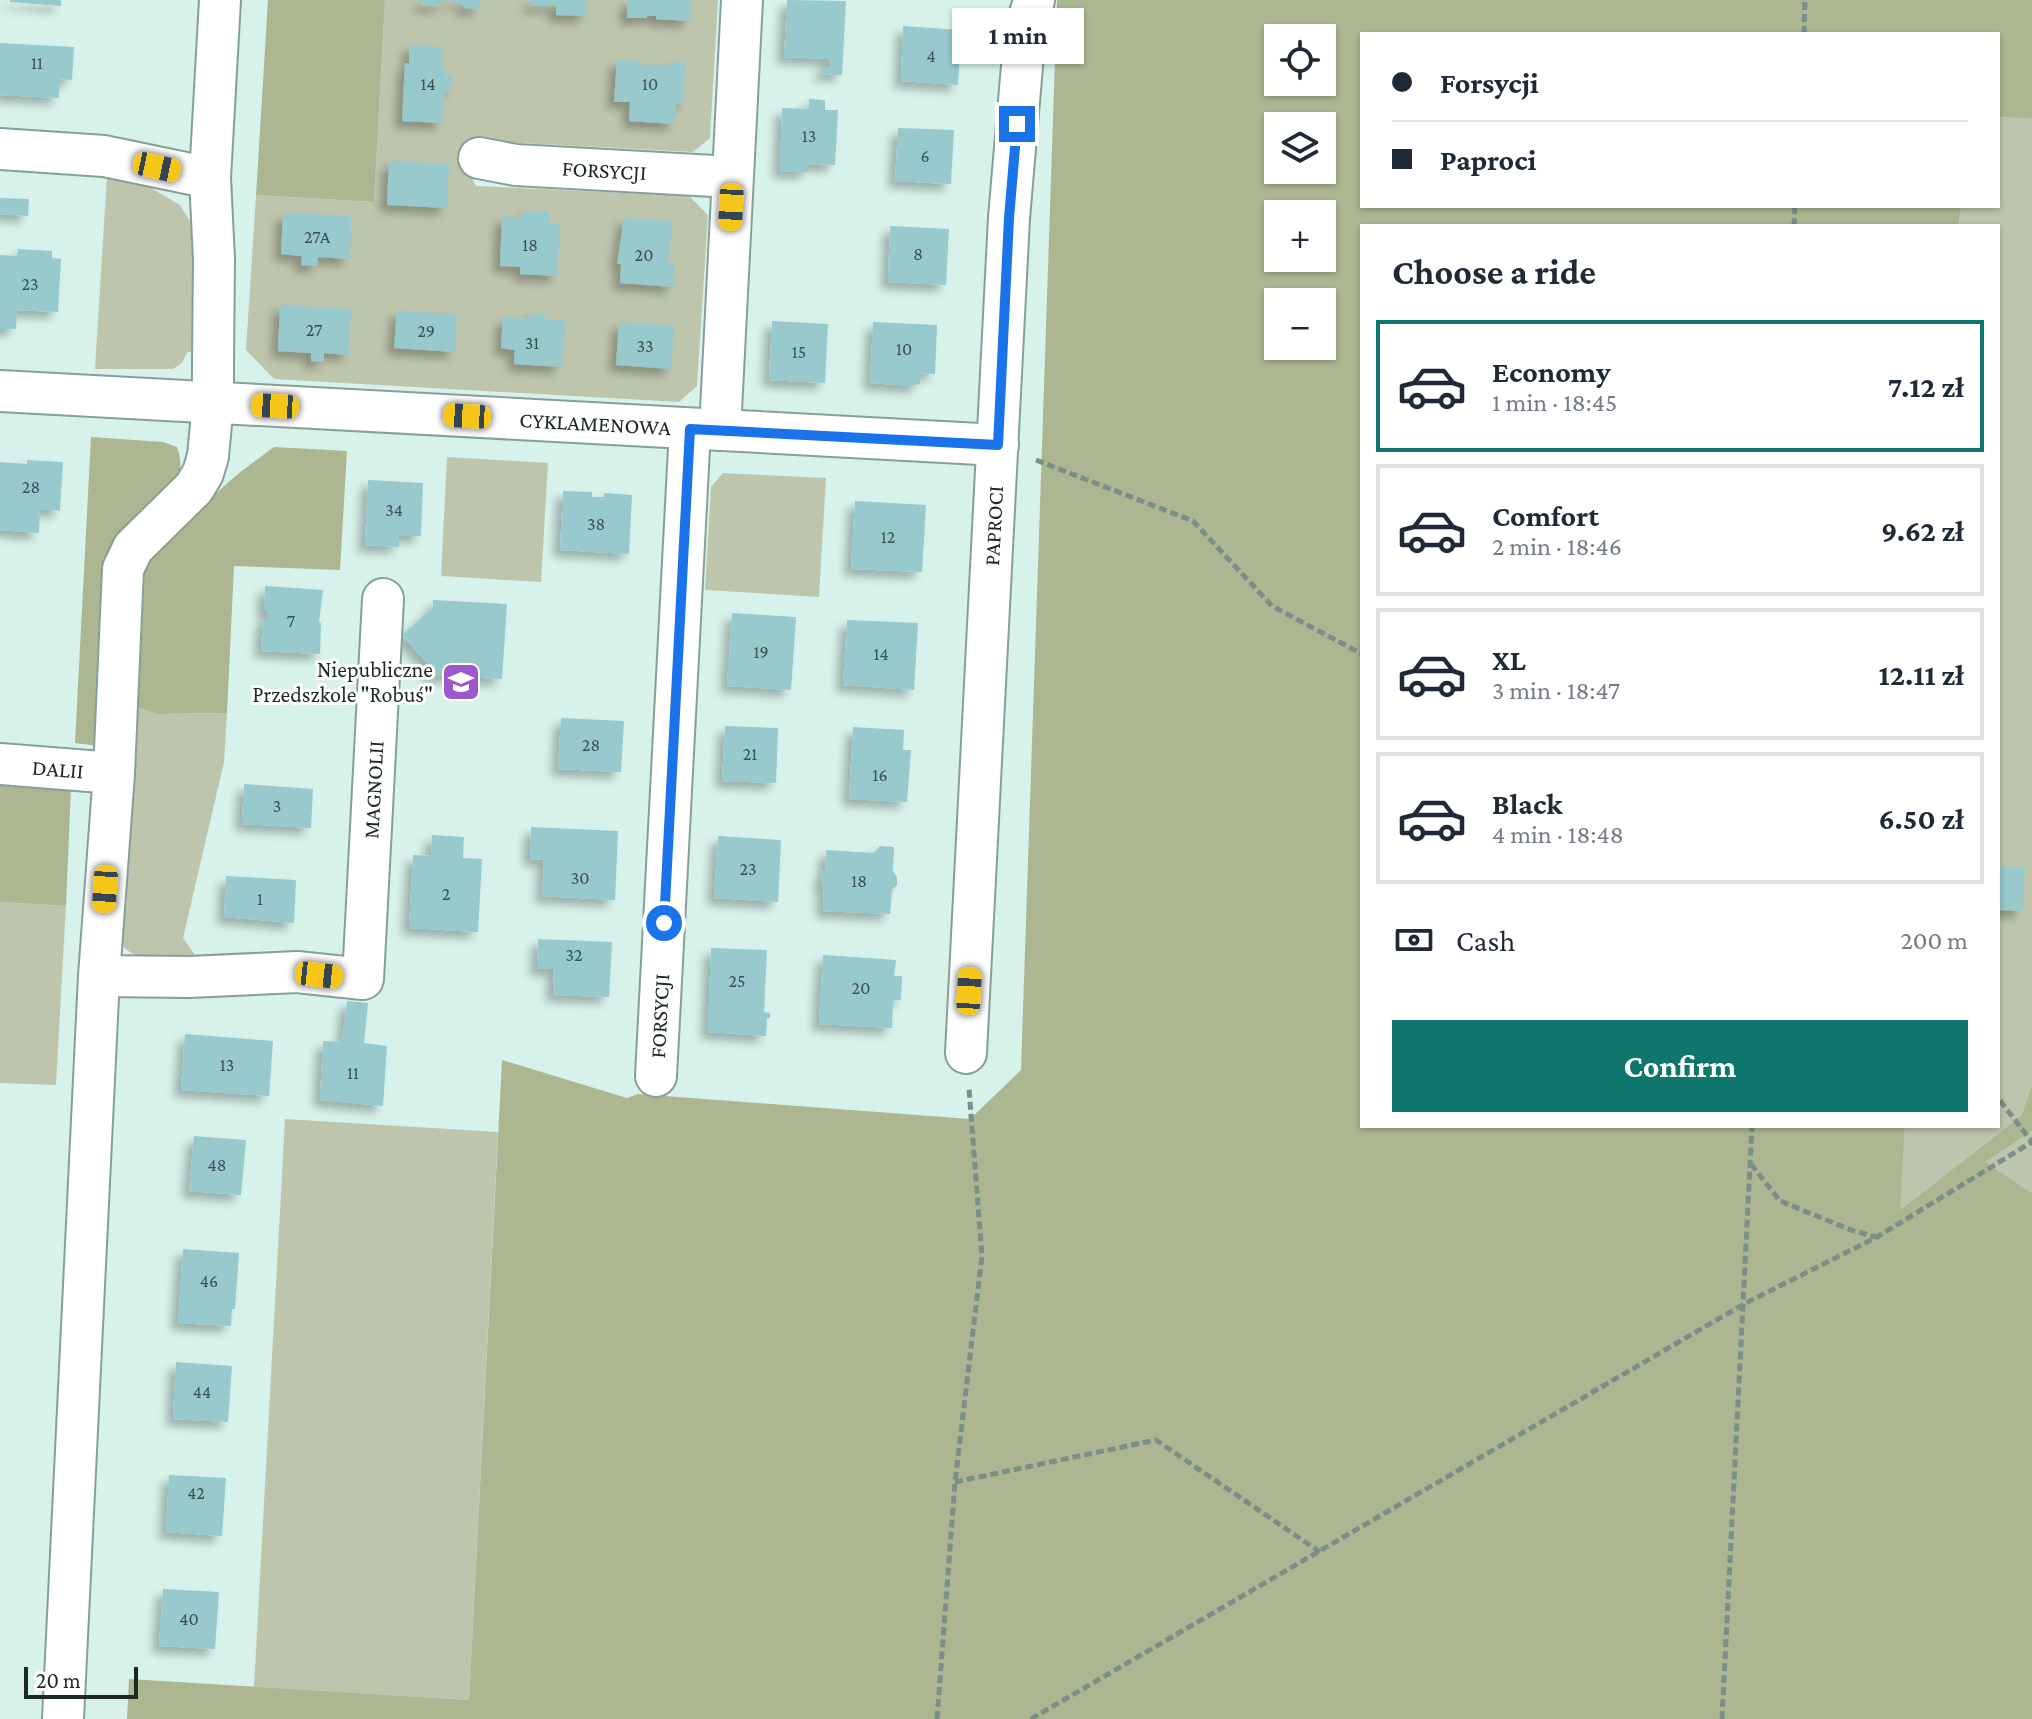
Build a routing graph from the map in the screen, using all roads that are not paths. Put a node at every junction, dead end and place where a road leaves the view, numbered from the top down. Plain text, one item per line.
1 (220, 0) edge
2 (742, 0) edge
3 (1034, 0) edge
4 (0, 149) edge
5 (479, 158) dead end
6 (732, 177) junction
7 (210, 178) junction
8 (0, 391) edge
9 (213, 403) junction
10 (705, 429) junction
11 (998, 445) junction
12 (383, 599) dead end
13 (0, 764) edge
14 (114, 773) junction
15 (99, 976) junction
16 (966, 1053) road end
17 (656, 1076) dead end
18 (63, 1719) edge

1 - 7 street
2 - 6 street, FORSYCJI
3 - 11 street, PAPROCI
4 - 7 street
5 - 6 street, FORSYCJI
6 - 10 street, FORSYCJI
7 - 9 street
8 - 9 street, CYKLAMENOWA
9 - 10 street, CYKLAMENOWA
9 - 14 street
10 - 11 street, CYKLAMENOWA
10 - 17 street, FORSYCJI
11 - 16 street, PAPROCI
12 - 15 street, MAGNOLII
13 - 14 street, DALII
14 - 15 street
15 - 18 street

